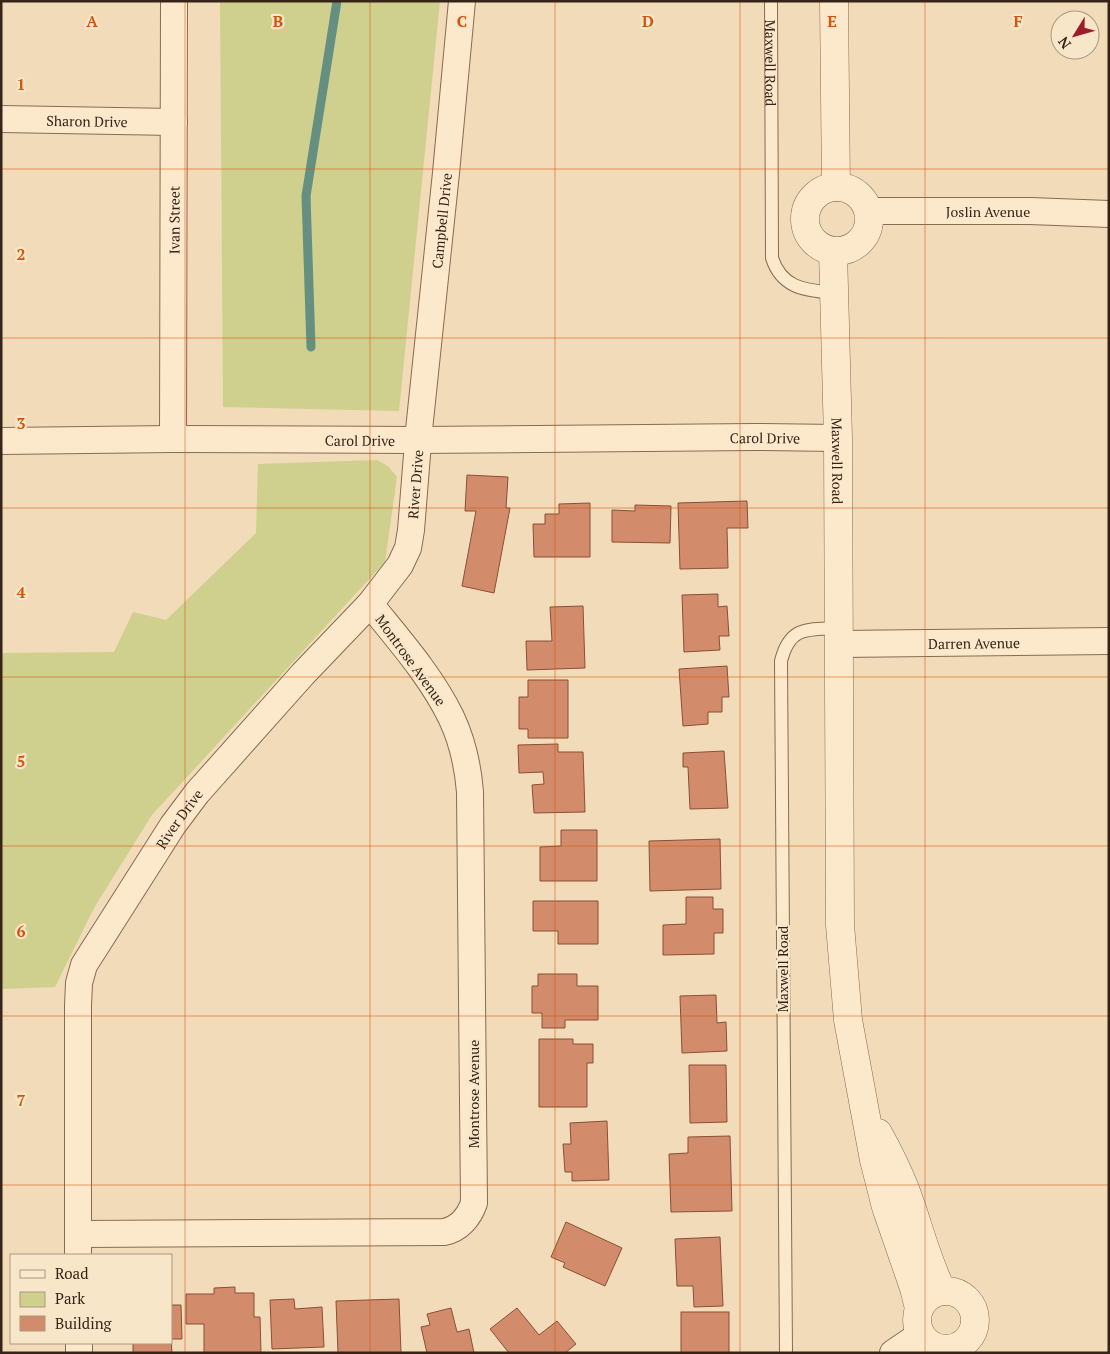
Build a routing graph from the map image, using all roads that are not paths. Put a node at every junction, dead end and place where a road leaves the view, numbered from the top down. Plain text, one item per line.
1 (174, 1) edge
2 (462, 1) edge
3 (771, 1) edge
4 (834, 1) edge
5 (1, 119) edge
6 (174, 122) junction
7 (836, 187) junction
8 (868, 211) junction
9 (1109, 214) edge
10 (833, 251) junction
11 (833, 292) junction
12 (838, 438) junction
13 (173, 439) junction
14 (418, 440) junction
15 (1, 441) edge
16 (370, 604) junction
17 (839, 636) junction
18 (1109, 641) edge
19 (867, 1114) junction
20 (78, 1244) edge
21 (942, 1292) junction
22 (920, 1321) junction
23 (964, 1349) edge
24 (786, 1353) edge
25 (893, 1353) edge

1 - 6 street, Ivan Street
2 - 14 street, Campbell Drive
3 - 11 lane, Maxwell Road
4 - 7 street
5 - 6 street, Sharon Drive
6 - 13 street, Ivan Street
7 - 8 street
7 - 10 street
8 - 9 street, Joslin Avenue
8 - 10 street
10 - 11 street, Maxwell Road
11 - 12 street, Maxwell Road
12 - 14 street, Carol Drive
12 - 17 street, Maxwell Road
13 - 14 street, Carol Drive
13 - 15 street, Carol Drive
14 - 16 street, River Drive
16 - 20 street, River Drive
16 - 20 street, Montrose Avenue
17 - 18 street, Darren Avenue
17 - 19 street, Maxwell Road
17 - 24 lane, Maxwell Road
19 - 21 street, Maxwell Road
19 - 22 street, Maxwell Road
21 - 22 street
21 - 23 street
22 - 23 street
22 - 25 street

